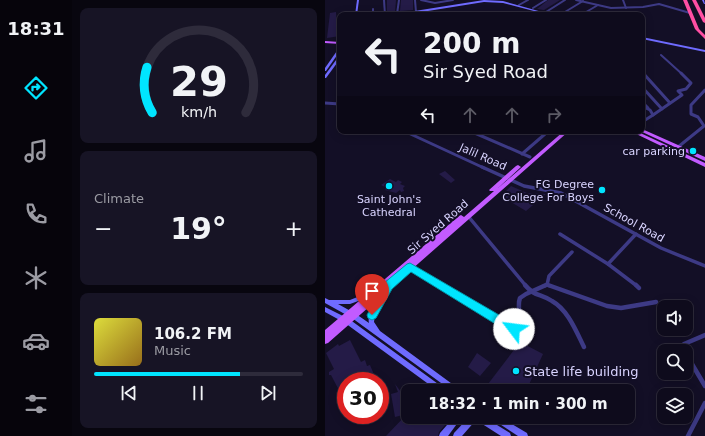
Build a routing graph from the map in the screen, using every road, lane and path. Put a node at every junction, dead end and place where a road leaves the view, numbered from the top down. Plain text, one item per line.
1 (358, 0) edge
2 (385, 0) edge
3 (399, 0) edge
4 (415, 0) edge
5 (421, 0) edge
6 (453, 0) edge
7 (474, 0) edge
8 (497, 0) edge
9 (528, 0) edge
10 (547, 0) edge
11 (565, 0) edge
12 (576, 0) edge
13 (623, 0) edge
14 (680, 0) edge
15 (685, 0) edge
16 (694, 0) edge
17 (703, 0) edge
18 (583, 1) edge
19 (601, 3) dead end
20 (705, 3) edge
21 (519, 5) junction
22 (597, 5) junction
23 (601, 6) junction
24 (626, 7) junction
25 (533, 8) junction
26 (356, 12) edge
27 (385, 12) edge
28 (398, 12) edge
29 (416, 12) junction
30 (541, 12) edge
31 (544, 12) edge
32 (551, 12) edge
33 (564, 12) edge
34 (586, 12) edge
35 (690, 12) junction
36 (705, 22) edge
37 (705, 38) edge
38 (645, 39) edge
39 (325, 41) edge
40 (337, 41) edge
41 (705, 51) edge
42 (337, 53) edge
43 (661, 55) dead end
44 (337, 61) edge
45 (325, 70) edge
46 (645, 75) edge
47 (325, 77) edge
48 (645, 90) edge
49 (705, 90) edge
50 (325, 103) edge
51 (670, 103) junction
52 (337, 104) edge
53 (645, 105) edge
54 (645, 108) edge
55 (662, 109) junction
56 (650, 110) junction
57 (653, 115) junction
58 (645, 120) edge
59 (645, 131) edge
60 (411, 134) edge
61 (477, 134) edge
62 (545, 134) edge
63 (557, 134) edge
64 (563, 134) edge
65 (639, 134) edge
66 (678, 147) junction
67 (522, 154) junction
68 (530, 157) junction
69 (705, 159) edge
70 (705, 165) edge
71 (509, 178) junction
72 (468, 216) junction
73 (560, 234) dead end
74 (636, 234) junction
75 (572, 252) dead end
76 (608, 264) junction
77 (705, 266) edge
78 (410, 267) junction
79 (547, 285) junction
80 (388, 286) junction
81 (639, 288) dead end
82 (374, 292) junction
83 (531, 293) junction
84 (327, 301) edge
85 (656, 302) dead end
86 (325, 309) edge
87 (352, 314) junction
88 (345, 320) junction
89 (325, 334) edge
90 (379, 335) junction
91 (705, 335) edge
92 (325, 340) edge
93 (684, 344) edge
94 (584, 347) dead end
95 (693, 366) edge
96 (433, 384) edge
97 (447, 384) edge
98 (705, 386) edge
99 (705, 403) edge
100 (453, 424) edge
101 (468, 424) edge
102 (489, 424) edge
103 (505, 424) edge
104 (443, 436) edge
105 (457, 436) edge
106 (507, 436) edge
107 (524, 436) edge
108 (688, 436) edge

1 - 26 street
2 - 27 street
3 - 28 street
4 - 29 street
5 - 6 street
7 - 29 street
8 - 21 street
9 - 21 street
10 - 25 street
11 - 32 street
12 - 18 street
13 - 24 street
14 - 15 street
15 - 35 highway
16 - 36 highway
17 - 20 street
18 - 22 street
18 - 33 street
19 - 23 street
21 - 25 street
22 - 23 street
22 - 34 street
23 - 24 street
24 - 35 street
25 - 31 street
29 - 30 street
35 - 37 highway
38 - 41 street
39 - 40 main road
42 - 45 street
43 - 51 street
44 - 47 street
46 - 51 street
48 - 55 street
49 - 66 street
50 - 52 street
51 - 55 street
53 - 56 street
54 - 56 street
55 - 57 street
56 - 57 street
57 - 58 street
59 - 66 main road
60 - 71 street, Jalil Road
61 - 67 street
62 - 67 street
63 - 68 main road, Sir Syed Road
64 - 71 main road, Sir Syed Road
65 - 70 main road
66 - 69 main road
67 - 68 street
68 - 71 main road, Sir Syed Road
71 - 72 main road, Sir Syed Road
71 - 74 street, School Road
71 - 82 main road, Sir Syed Road
72 - 78 main road, Sir Syed Road
72 - 83 street
73 - 76 street
74 - 76 street
74 - 77 street, School Road
75 - 79 street
76 - 81 street
78 - 80 main road, Sir Syed Road
78 - 83 street
79 - 83 street
79 - 85 street
80 - 87 main road, Sir Syed Road
80 - 90 street
82 - 84 street
82 - 87 main road, Sir Syed Road
83 - 94 street
84 - 87 street
86 - 88 street
87 - 88 main road, Sir Syed Road
87 - 90 street
88 - 89 main road, Sir Syed Road
88 - 92 main road, Sir Syed Road
88 - 96 street
90 - 97 street
91 - 93 street
95 - 98 street
99 - 108 street
100 - 104 street
101 - 105 street
102 - 106 street
103 - 107 street

